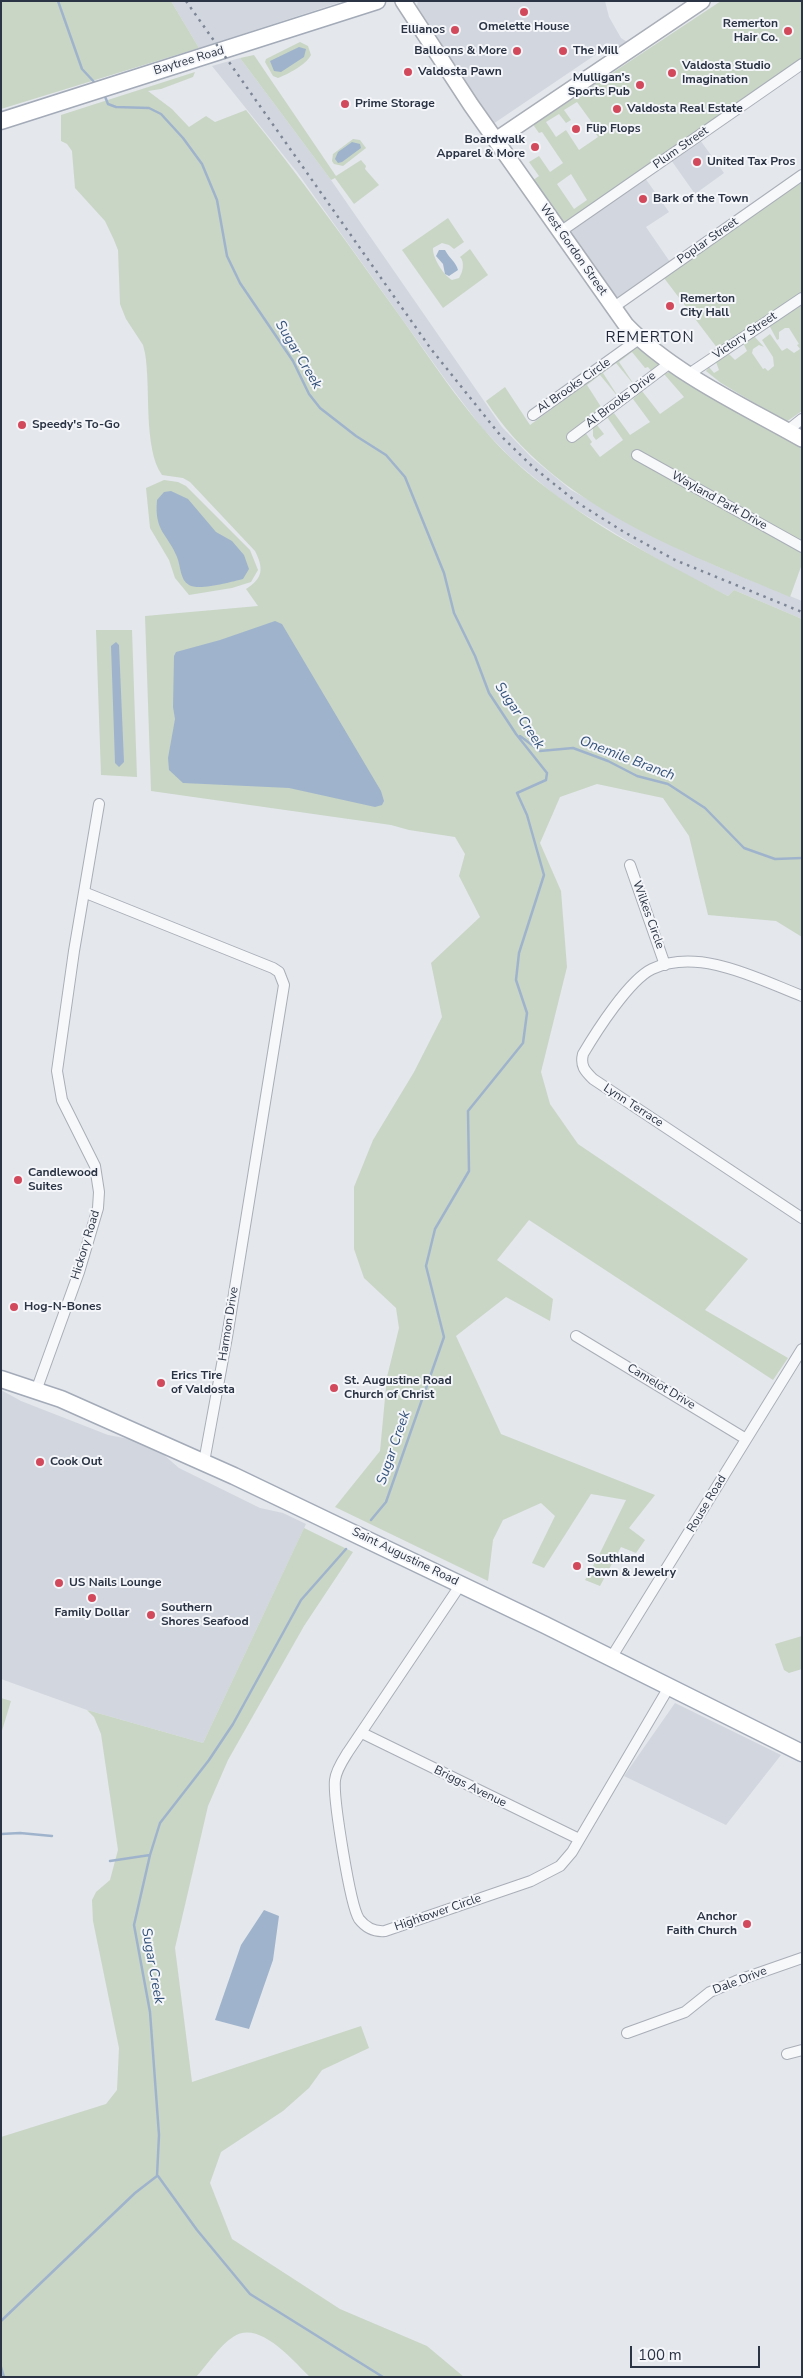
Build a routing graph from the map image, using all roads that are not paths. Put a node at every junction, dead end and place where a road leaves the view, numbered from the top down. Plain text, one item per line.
1 (377, 1) edge
2 (403, 1) edge
3 (702, 1) edge
4 (802, 64) edge
5 (1, 121) edge
6 (496, 140) junction
7 (802, 175) edge
8 (560, 232) junction
9 (802, 298) edge
10 (614, 307) junction
11 (639, 339) junction
12 (670, 363) junction
13 (689, 374) junction
14 (533, 415) dead end
15 (802, 419) edge
16 (787, 431) junction
17 (572, 437) dead end
18 (802, 440) edge
19 (637, 455) dead end
20 (802, 547) edge
21 (99, 804) dead end
22 (630, 865) dead end
23 (86, 892) junction
24 (665, 965) junction
25 (802, 996) edge
26 (802, 1218) edge
27 (576, 1336) dead end
28 (802, 1349) edge
29 (1, 1379) edge
30 (36, 1391) junction
31 (746, 1439) junction
32 (204, 1462) junction
33 (461, 1584) junction
34 (611, 1658) junction
35 (669, 1687) junction
36 (362, 1733) junction
37 (802, 1753) edge
38 (579, 1839) junction
39 (802, 1958) edge
40 (627, 2033) dead end
41 (802, 2050) edge
42 (787, 2054) dead end

1 - 5 main road, Baytree Road
2 - 6 street, West Gordon Street
3 - 6 street
4 - 8 street, Plum Street
6 - 8 street, West Gordon Street
7 - 10 street, Poplar Street
8 - 10 street, West Gordon Street
9 - 13 street, Victory Street
10 - 11 street, West Gordon Street
11 - 12 street, West Gordon Street
11 - 14 street, Al Brooks Circle
12 - 13 street, West Gordon Street
12 - 17 street, Al Brooks Drive
13 - 16 street, West Gordon Street
15 - 16 street
16 - 18 street, West Gordon Street
19 - 20 street, Wayland Park Drive
21 - 23 street, Hickory Road
22 - 24 street, Wilkes Circle
23 - 30 street, Hickory Road
23 - 32 street, Harmon Drive
24 - 25 street
24 - 26 street, Lynn Terrace
27 - 31 street, Camelot Drive
28 - 31 street, Rouse Road
29 - 30 main road, Saint Augustine Road
30 - 32 main road, Saint Augustine Road
31 - 34 street, Rouse Road
32 - 33 main road, Saint Augustine Road
33 - 34 main road, Saint Augustine Road
33 - 36 street, Hightower Circle
34 - 35 main road, Saint Augustine Road
35 - 37 main road, Saint Augustine Road
35 - 38 street, Hightower Circle
36 - 38 street, Briggs Avenue
36 - 38 street, Hightower Circle
39 - 40 street, Dale Drive
41 - 42 street

